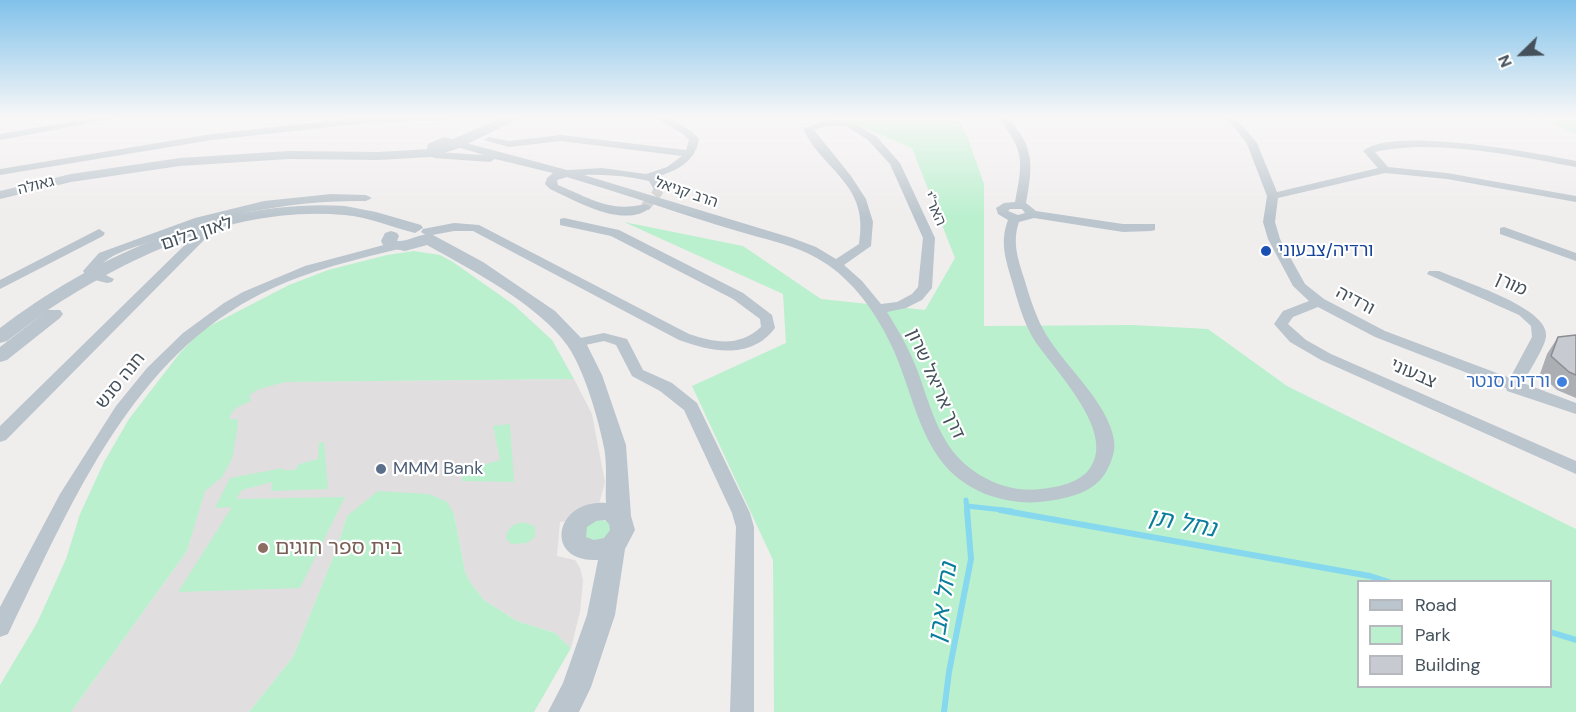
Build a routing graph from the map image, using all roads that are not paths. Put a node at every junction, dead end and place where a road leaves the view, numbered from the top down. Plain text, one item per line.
1 (130, 150) edge
2 (312, 150) edge
3 (361, 150) edge
4 (439, 150) edge
5 (464, 150) edge
6 (499, 150) edge
7 (660, 150) edge
8 (691, 150) edge
9 (822, 150) edge
10 (883, 150) edge
11 (1025, 150) edge
12 (1255, 150) edge
13 (1373, 150) edge
14 (1482, 150) edge
15 (690, 154) junction
16 (457, 158) junction
17 (523, 161) junction
18 (1576, 164) edge
19 (1385, 170) junction
20 (0, 171) edge
21 (564, 172) junction
22 (647, 177) junction
23 (658, 188) dead end
24 (0, 190) edge
25 (0, 195) edge
26 (1273, 196) junction
27 (366, 198) dead end
28 (1576, 200) edge
29 (645, 207) dead end
30 (1018, 212) junction
31 (564, 222) dead end
32 (1151, 227) dead end
33 (1504, 231) dead end
34 (99, 233) dead end
35 (423, 233) junction
36 (201, 236) junction
37 (396, 242) junction
38 (448, 251) junction
39 (1576, 256) edge
40 (836, 264) junction
41 (1434, 274) dead end
42 (100, 277) junction
43 (0, 285) edge
44 (1319, 302) junction
45 (879, 309) junction
46 (0, 337) edge
47 (576, 344) junction
48 (0, 357) edge
49 (1514, 387) junction
50 (1576, 409) edge
51 (0, 436) edge
52 (1576, 468) edge
53 (616, 477) junction
54 (593, 513) junction
55 (619, 518) junction
56 (613, 544) junction
57 (584, 549) junction
58 (604, 600) junction
59 (0, 628) edge
60 (563, 712) edge
61 (742, 712) edge

1 - 20 street
2 - 24 street, גאולה
3 - 25 street, גאולה
4 - 16 street, הרב קניאל
5 - 16 street
6 - 17 street, הרב קניאל
7 - 15 street
8 - 15 street
9 - 40 street, האר"י
10 - 45 street, האר"י
11 - 30 street, דרך אריאל שרון
12 - 26 street, ורדיה
13 - 19 street
14 - 18 street
15 - 22 street
16 - 17 street, הרב קניאל
17 - 21 street, הרב קניאל
19 - 26 street
19 - 28 street
21 - 22 street
21 - 29 street
21 - 40 street, הרב קניאל
22 - 23 street
26 - 44 street, ורדיה
27 - 42 street
30 - 32 street
30 - 45 street, דרך אריאל שרון
31 - 35 street
33 - 39 street
34 - 43 street
35 - 37 street
35 - 38 street, לאון בלום
35 - 42 street, לאון בלום
36 - 37 street, לאון בלום
36 - 42 street, לאון בלום
36 - 51 street, לאון בלום
37 - 38 street, לאון בלום
37 - 59 street, חנה סנש
38 - 47 street, לאון בלום
40 - 45 street
41 - 49 street, מורן
42 - 46 street, לאון בלום
42 - 48 street, לאון בלום
44 - 49 street, ורדיה
44 - 52 street, צבעוני
47 - 53 street, לאון בלום
47 - 61 street
49 - 50 street, ורדיה
53 - 54 street
53 - 55 street, לאון בלום
54 - 55 street
54 - 57 street
55 - 56 street
56 - 57 street
56 - 58 street
57 - 58 street
58 - 60 street

